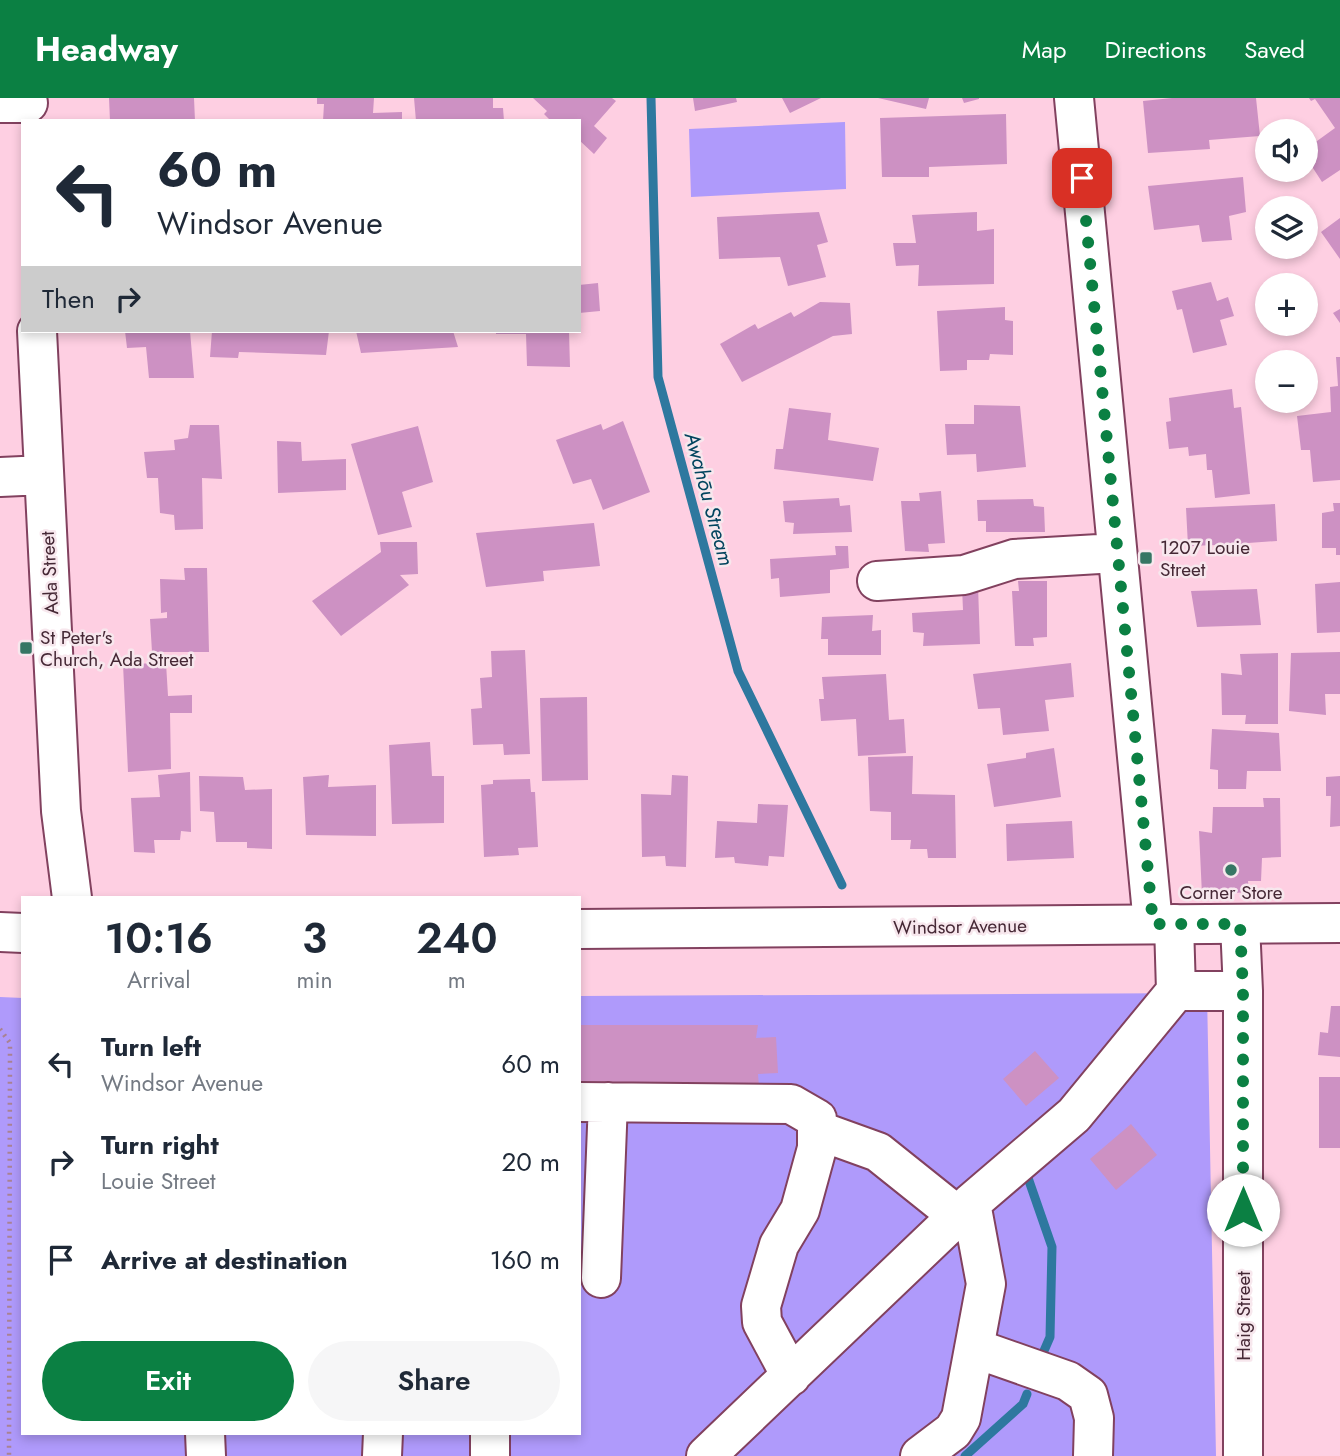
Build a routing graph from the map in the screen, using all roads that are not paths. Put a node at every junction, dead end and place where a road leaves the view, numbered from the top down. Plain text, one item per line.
1 (1074, 98) edge
2 (37, 333) edge
3 (44, 475) junction
4 (0, 477) edge
5 (1116, 553) junction
6 (877, 581) dead end
7 (72, 896) edge
8 (1340, 923) edge
9 (1163, 924) junction
10 (1240, 924) junction
11 (581, 929) edge
12 (0, 932) edge
13 (21, 933) edge
14 (1176, 991) junction
15 (1243, 991) junction
16 (594, 1102) edge
17 (817, 1130) junction
18 (965, 1209) junction
19 (601, 1278) dead end
20 (974, 1348) junction
21 (791, 1376) junction
22 (205, 1435) edge
23 (383, 1435) edge
24 (490, 1435) edge
25 (206, 1456) edge
26 (382, 1456) edge
27 (490, 1456) edge
28 (706, 1456) edge
29 (920, 1456) edge
30 (1093, 1456) edge
31 (1243, 1456) edge

1 - 5 street
2 - 3 street, Ada Street
3 - 4 street
3 - 7 street, Ada Street
5 - 6 street
5 - 9 street
8 - 10 street, Windsor Avenue
9 - 10 street, Windsor Avenue
9 - 11 street, Windsor Avenue
9 - 14 street
10 - 15 street, Haig Street
12 - 13 street
14 - 15 street
14 - 18 street
15 - 31 street, Haig Street
16 - 17 street
16 - 19 street
17 - 18 street
17 - 21 street
18 - 20 street
18 - 21 street
20 - 29 street
20 - 30 street
21 - 28 street
22 - 25 street
23 - 26 street
24 - 27 street

